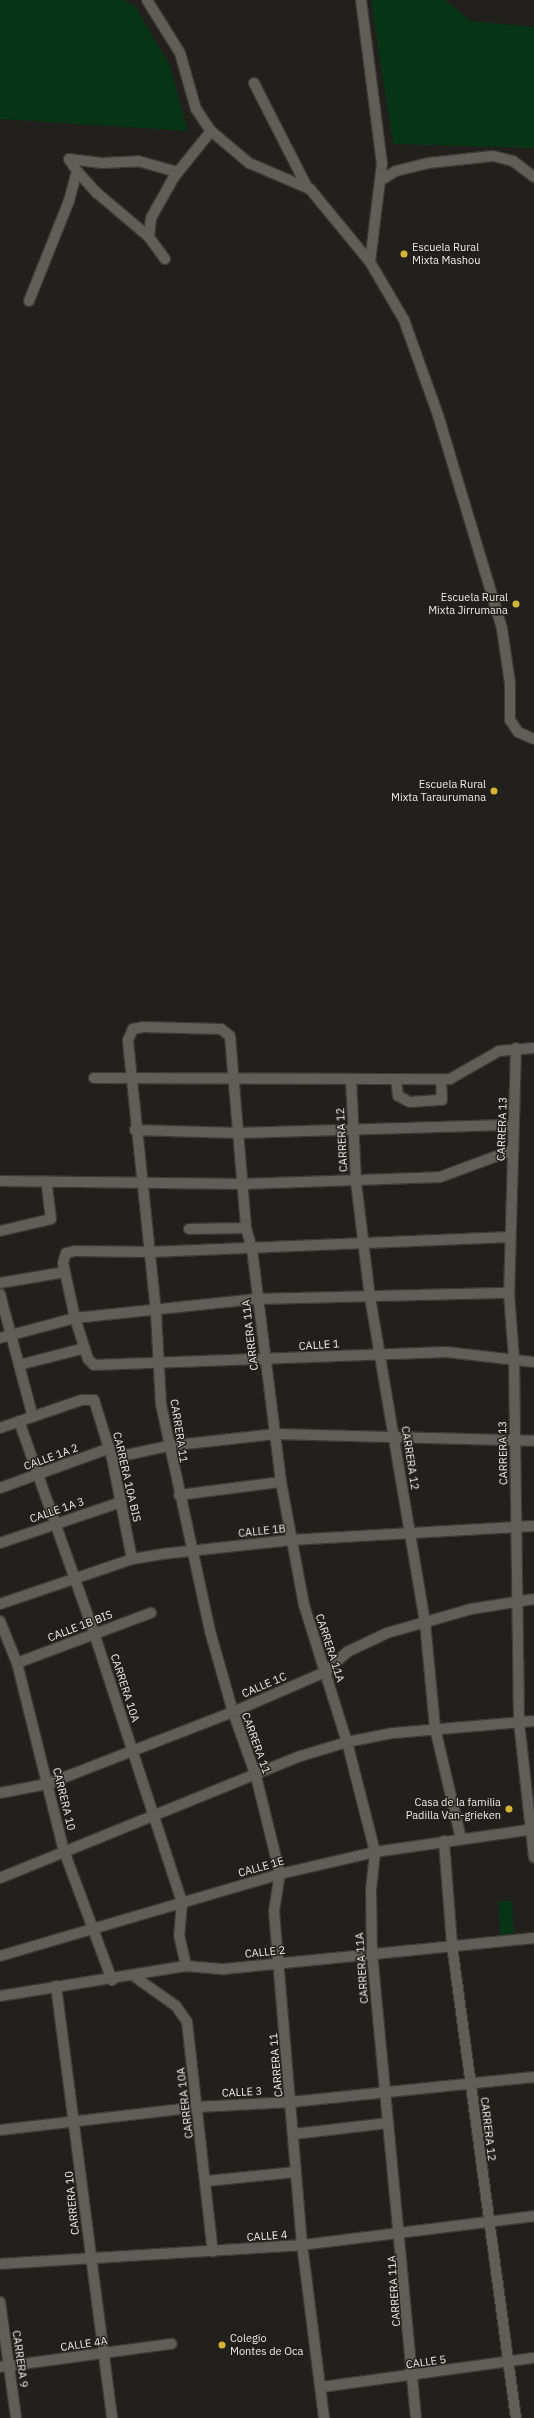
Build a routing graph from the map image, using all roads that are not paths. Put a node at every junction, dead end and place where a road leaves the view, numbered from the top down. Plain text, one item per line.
1 (147, 0) edge
2 (361, 0) edge
3 (254, 83) dead end
4 (211, 131) junction
5 (77, 171) junction
6 (177, 172) junction
7 (534, 177) edge
8 (381, 180) junction
9 (307, 187) junction
10 (149, 237) junction
11 (165, 259) dead end
12 (370, 262) junction
13 (30, 301) dead end
14 (534, 739) edge
15 (516, 1048) junction
16 (534, 1048) edge
17 (94, 1078) dead end
18 (131, 1079) junction
19 (351, 1079) junction
20 (396, 1079) junction
21 (441, 1080) junction
22 (232, 1081) junction
23 (514, 1126) junction
24 (135, 1130) junction
25 (353, 1131) junction
26 (238, 1133) junction
27 (513, 1150) junction
28 (0, 1181) edge
29 (46, 1181) junction
30 (356, 1182) junction
31 (142, 1183) junction
32 (243, 1184) junction
33 (246, 1228) junction
34 (189, 1229) dead end
35 (0, 1231) edge
36 (510, 1237) junction
37 (362, 1245) junction
38 (252, 1249) junction
39 (150, 1252) junction
40 (65, 1272) junction
41 (0, 1283) edge
42 (509, 1293) junction
43 (0, 1294) edge
44 (370, 1297) junction
45 (258, 1299) junction
46 (156, 1312) junction
47 (75, 1318) junction
48 (11, 1335) junction
49 (0, 1338) edge
50 (85, 1348) junction
51 (379, 1353) junction
52 (514, 1360) junction
53 (159, 1362) junction
54 (265, 1362) junction
55 (534, 1362) edge
56 (19, 1365) junction
57 (34, 1417) junction
58 (19, 1421) junction
59 (0, 1428) edge
60 (275, 1434) junction
61 (394, 1435) junction
62 (514, 1441) junction
63 (534, 1441) edge
64 (168, 1446) junction
65 (110, 1448) junction
66 (112, 1458) junction
67 (39, 1475) junction
68 (281, 1482) junction
69 (0, 1488) edge
70 (178, 1495) junction
71 (121, 1502) junction
72 (56, 1523) junction
73 (534, 1526) edge
74 (516, 1528) junction
75 (410, 1532) junction
76 (292, 1540) junction
77 (0, 1543) edge
78 (192, 1550) junction
79 (132, 1560) junction
80 (75, 1578) junction
81 (534, 1599) edge
82 (517, 1600) junction
83 (0, 1604) edge
84 (150, 1613) dead end
85 (0, 1621) edge
86 (425, 1622) junction
87 (94, 1633) junction
88 (17, 1663) junction
89 (325, 1672) junction
90 (233, 1712) junction
91 (534, 1721) edge
92 (519, 1722) junction
93 (435, 1728) junction
94 (347, 1742) junction
95 (133, 1751) junction
96 (256, 1776) junction
97 (47, 1784) junction
98 (0, 1793) edge
99 (155, 1817) junction
100 (532, 1830) edge
101 (461, 1839) junction
102 (444, 1841) junction
103 (64, 1851) junction
104 (375, 1852) junction
105 (534, 1857) edge
106 (280, 1874) junction
107 (0, 1878) edge
108 (182, 1903) junction
109 (90, 1928) junction
110 (534, 1938) edge
111 (452, 1945) junction
112 (372, 1953) junction
113 (0, 1956) edge
114 (279, 1963) junction
115 (186, 1966) junction
116 (135, 1977) junction
117 (112, 1980) junction
118 (56, 1986) junction
119 (0, 1996) edge
120 (534, 2077) edge
121 (471, 2085) junction
122 (385, 2092) junction
123 (291, 2102) junction
124 (198, 2107) junction
125 (75, 2122) junction
126 (388, 2123) junction
127 (0, 2130) edge
128 (294, 2134) junction
129 (296, 2172) junction
130 (207, 2182) junction
131 (534, 2216) edge
132 (488, 2223) junction
133 (402, 2235) junction
134 (302, 2245) junction
135 (213, 2252) junction
136 (90, 2260) junction
137 (0, 2264) edge
138 (0, 2302) edge
139 (171, 2344) dead end
140 (102, 2354) junction
141 (534, 2358) edge
142 (508, 2362) junction
143 (4, 2367) edge
144 (412, 2376) junction
145 (320, 2387) junction
146 (16, 2418) edge
147 (112, 2418) edge
148 (324, 2418) edge
149 (416, 2418) edge
150 (516, 2418) edge

1 - 4 street
2 - 8 street
3 - 9 street
4 - 6 street
4 - 9 street
5 - 6 street
5 - 10 street
5 - 13 street
6 - 10 street
7 - 8 street
8 - 12 street
9 - 12 street
10 - 11 street
12 - 14 street
15 - 16 street
15 - 21 street
15 - 23 street, CARRERA 13
17 - 18 street
18 - 22 street
18 - 22 street, CARRERA 11A
18 - 24 street, CARRERA 11
19 - 20 street
19 - 22 street
19 - 25 street, CARRERA 12
20 - 21 street
20 - 21 street
22 - 26 street, CARRERA 11A
23 - 25 street
23 - 27 street, CARRERA 13
24 - 26 street
24 - 31 street, CARRERA 11
25 - 26 street
25 - 30 street, CARRERA 12
26 - 32 street, CARRERA 11A
27 - 30 street
27 - 36 street, CARRERA 13
28 - 29 street
29 - 31 street
29 - 35 street
30 - 32 street
30 - 37 street, CARRERA 12
31 - 32 street
31 - 39 street, CARRERA 11
32 - 33 street, CARRERA 11A
33 - 34 street
33 - 38 street, CARRERA 11A
36 - 37 street
36 - 42 street, CARRERA 13
37 - 38 street
37 - 44 street, CARRERA 12
38 - 39 street
38 - 45 street, CARRERA 11A
39 - 40 street
39 - 46 street, CARRERA 11
40 - 41 street
40 - 47 street
42 - 44 street
42 - 52 street, CARRERA 13
43 - 48 street
44 - 45 street
44 - 51 street, CARRERA 12
45 - 46 street
45 - 54 street, CARRERA 11A
46 - 47 street
46 - 53 street, CARRERA 11
47 - 48 street
47 - 50 street
48 - 49 street
48 - 56 street
50 - 53 street, CALLE 1
50 - 56 street
51 - 52 street, CALLE 1
51 - 54 street, CALLE 1
51 - 61 street, CARRERA 12
52 - 55 street, CALLE 1
52 - 62 street, CARRERA 13
53 - 54 street, CALLE 1
53 - 64 street, CARRERA 11
54 - 60 street, CARRERA 11A
56 - 57 street
57 - 58 street
57 - 65 street, CARRERA 10A BIS
58 - 59 street
58 - 67 street, CARRERA 10A
60 - 61 street
60 - 64 street
60 - 68 street, CARRERA 11A
61 - 62 street
61 - 75 street, CARRERA 12
62 - 63 street
62 - 74 street, CARRERA 13
64 - 66 street
64 - 70 street, CARRERA 11
65 - 66 street, CARRERA 10A BIS
65 - 67 street, CALLE 1A 2
66 - 71 street, CARRERA 10A BIS
67 - 69 street, CALLE 1A 2
67 - 72 street, CARRERA 10A
68 - 70 street
68 - 76 street, CARRERA 11A
70 - 78 street, CARRERA 11
71 - 72 street, CALLE 1A 3
71 - 79 street, CARRERA 10A BIS
72 - 77 street, CALLE 1A 3
72 - 80 street, CARRERA 10A
73 - 74 street, CALLE 1B
74 - 75 street, CALLE 1B
74 - 82 street, CARRERA 13
75 - 76 street, CALLE 1B
75 - 86 street, CARRERA 12
76 - 78 street, CALLE 1B
76 - 89 street, CARRERA 11A
78 - 79 street, CALLE 1B
78 - 90 street, CARRERA 11
79 - 80 street, CALLE 1B
80 - 83 street, CALLE 1B
80 - 87 street, CARRERA 10A
81 - 82 street, CALLE 1C
82 - 86 street, CALLE 1C
82 - 92 street, CARRERA 13
84 - 87 street, CALLE 1B BIS
85 - 88 street, CARRERA 10
86 - 89 street, CALLE 1C
86 - 93 street, CARRERA 12
87 - 88 street, CALLE 1B BIS
87 - 95 street, CARRERA 10A
88 - 97 street, CARRERA 10
89 - 90 street, CALLE 1C
89 - 94 street, CARRERA 11A
90 - 95 street, CALLE 1C
90 - 96 street, CARRERA 11
91 - 92 street
92 - 93 street
92 - 100 street, CARRERA 13
93 - 94 street
93 - 101 street, CARRERA 12
94 - 96 street
94 - 104 street, CARRERA 11A
95 - 97 street, CALLE 1C
95 - 99 street, CARRERA 10A
96 - 99 street
96 - 106 street, CARRERA 11
97 - 98 street, CALLE 1C
97 - 103 street, CARRERA 10
99 - 103 street
99 - 108 street, CARRERA 10A
100 - 101 street, CALLE 1E
100 - 105 street, CARRERA 13
101 - 102 street, CALLE 1E
102 - 104 street, CALLE 1E
102 - 111 street, CARRERA 12
103 - 107 street
103 - 109 street, CARRERA 10
104 - 106 street, CALLE 1E
104 - 112 street, CARRERA 11A
106 - 108 street, CALLE 1E
106 - 114 street, CARRERA 11
108 - 109 street, CALLE 1E
108 - 115 street, CARRERA 10A
109 - 113 street, CALLE 1E
109 - 117 street, CARRERA 10
110 - 111 street, CALLE 2
111 - 112 street, CALLE 2
111 - 121 street, CARRERA 12
112 - 114 street, CALLE 2
112 - 122 street, CARRERA 11A
114 - 115 street, CALLE 2
114 - 123 street, CARRERA 11
115 - 116 street, CALLE 2
116 - 117 street, CALLE 2
116 - 124 street, CARRERA 10A
117 - 118 street, CALLE 2
118 - 119 street, CALLE 2
118 - 125 street, CARRERA 10
120 - 121 street, CALLE 3
121 - 122 street, CALLE 3
121 - 132 street, CARRERA 12
122 - 123 street, CALLE 3
122 - 126 street, CARRERA 11A
123 - 124 street, CALLE 3
123 - 128 street, CARRERA 11
124 - 125 street, CALLE 3
124 - 130 street, CARRERA 10A
125 - 127 street, CALLE 3
125 - 136 street, CARRERA 10
126 - 128 street
126 - 133 street, CARRERA 11A
128 - 129 street, CARRERA 11
129 - 130 street
129 - 134 street, CARRERA 11
130 - 135 street, CARRERA 10A
131 - 132 street, CALLE 4
132 - 133 street, CALLE 4
132 - 142 street, CARRERA 12
133 - 134 street, CALLE 4
133 - 144 street, CARRERA 11A
134 - 135 street, CALLE 4
134 - 145 street, CARRERA 11
135 - 136 street, CALLE 4
136 - 137 street, CALLE 4
136 - 140 street, CARRERA 10
138 - 143 street, CARRERA 9
139 - 140 street, CALLE 4A
140 - 143 street, CALLE 4A
140 - 147 street, CARRERA 10
141 - 142 street, CALLE 5
142 - 144 street, CALLE 5
142 - 150 street, CARRERA 12
143 - 146 street, CARRERA 9
144 - 145 street, CALLE 5
144 - 149 street, CARRERA 11A
145 - 148 street, CARRERA 11

